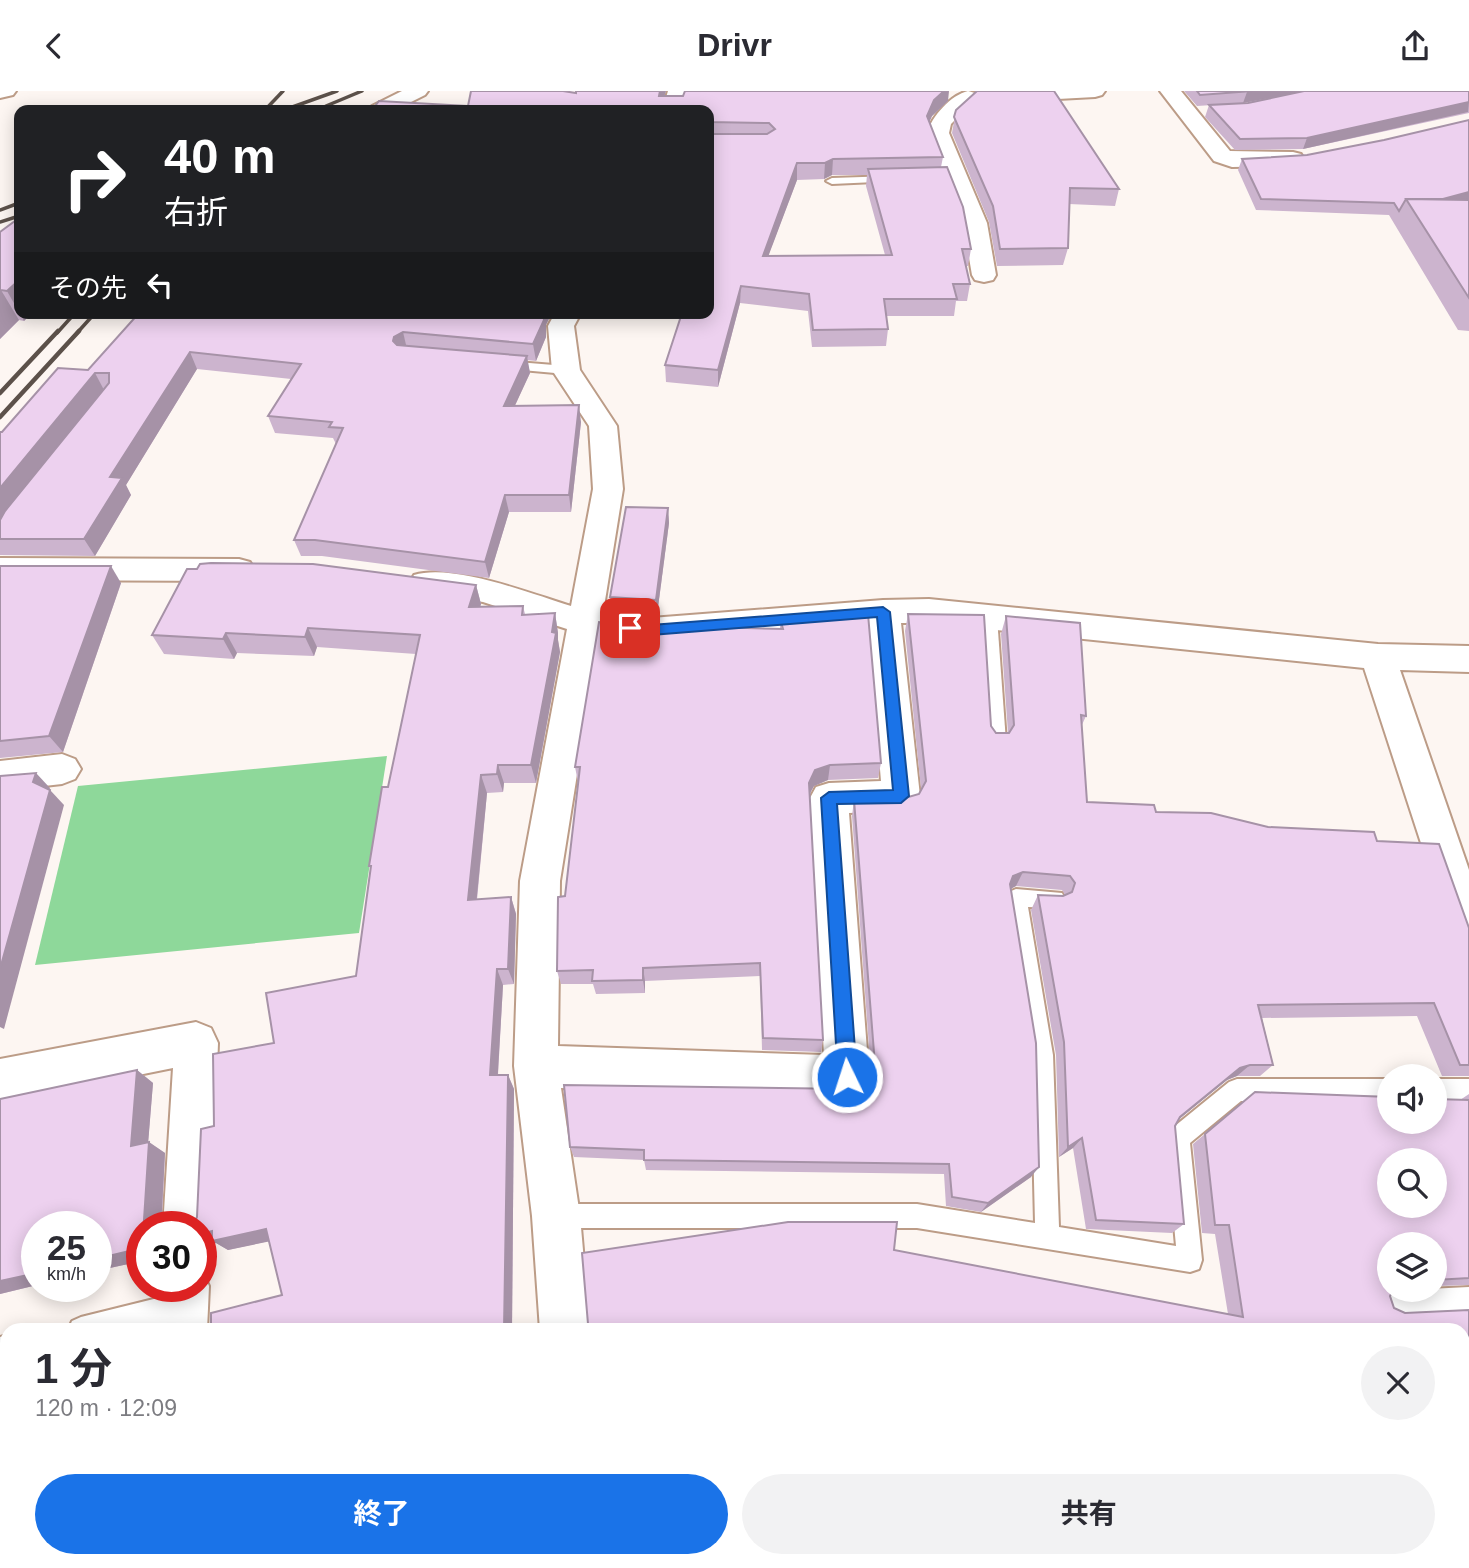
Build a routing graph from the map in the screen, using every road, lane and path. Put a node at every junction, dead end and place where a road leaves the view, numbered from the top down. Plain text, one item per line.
1 (6, 91) edge
2 (418, 91) edge
3 (1095, 91) edge
4 (1170, 91) edge
5 (0, 92) edge
6 (1035, 92) edge
7 (957, 95) edge
8 (389, 105) edge
9 (1314, 157) edge
10 (902, 179) edge
11 (832, 181) edge
12 (984, 275) dead end
13 (565, 319) edge
14 (486, 363) edge
15 (566, 370) junction
16 (0, 569) edge
17 (268, 570) edge
18 (390, 579) edge
19 (883, 612) junction
20 (989, 617) junction
21 (587, 623) junction
22 (1378, 657) junction
23 (1469, 659) edge
24 (997, 742) edge
25 (62, 769) dead end
26 (0, 776) edge
27 (1055, 899) edge
28 (1469, 929) edge
29 (536, 1066) junction
30 (0, 1081) edge
31 (1377, 1090) edge
32 (1447, 1090) edge
33 (1469, 1090) edge
34 (188, 1211) edge
35 (556, 1216) junction
36 (1047, 1235) junction
37 (1469, 1300) edge
38 (1387, 1304) edge
39 (183, 1307) edge
40 (111, 1323) edge
41 (564, 1323) edge

1 - 5 street
2 - 8 street
3 - 6 street
4 - 9 street
6 - 7 street
7 - 12 street
10 - 11 lane
13 - 15 street
14 - 15 lane
15 - 21 street
16 - 17 street
18 - 21 street
19 - 20 street
19 - 21 street
19 - 29 street
20 - 22 street
20 - 24 lane
21 - 29 street
22 - 23 street
22 - 28 street
25 - 26 street
27 - 36 lane
29 - 35 street
30 - 34 street
31 - 36 lane
32 - 33 lane
35 - 36 lane
35 - 41 street
37 - 38 lane
39 - 40 lane

